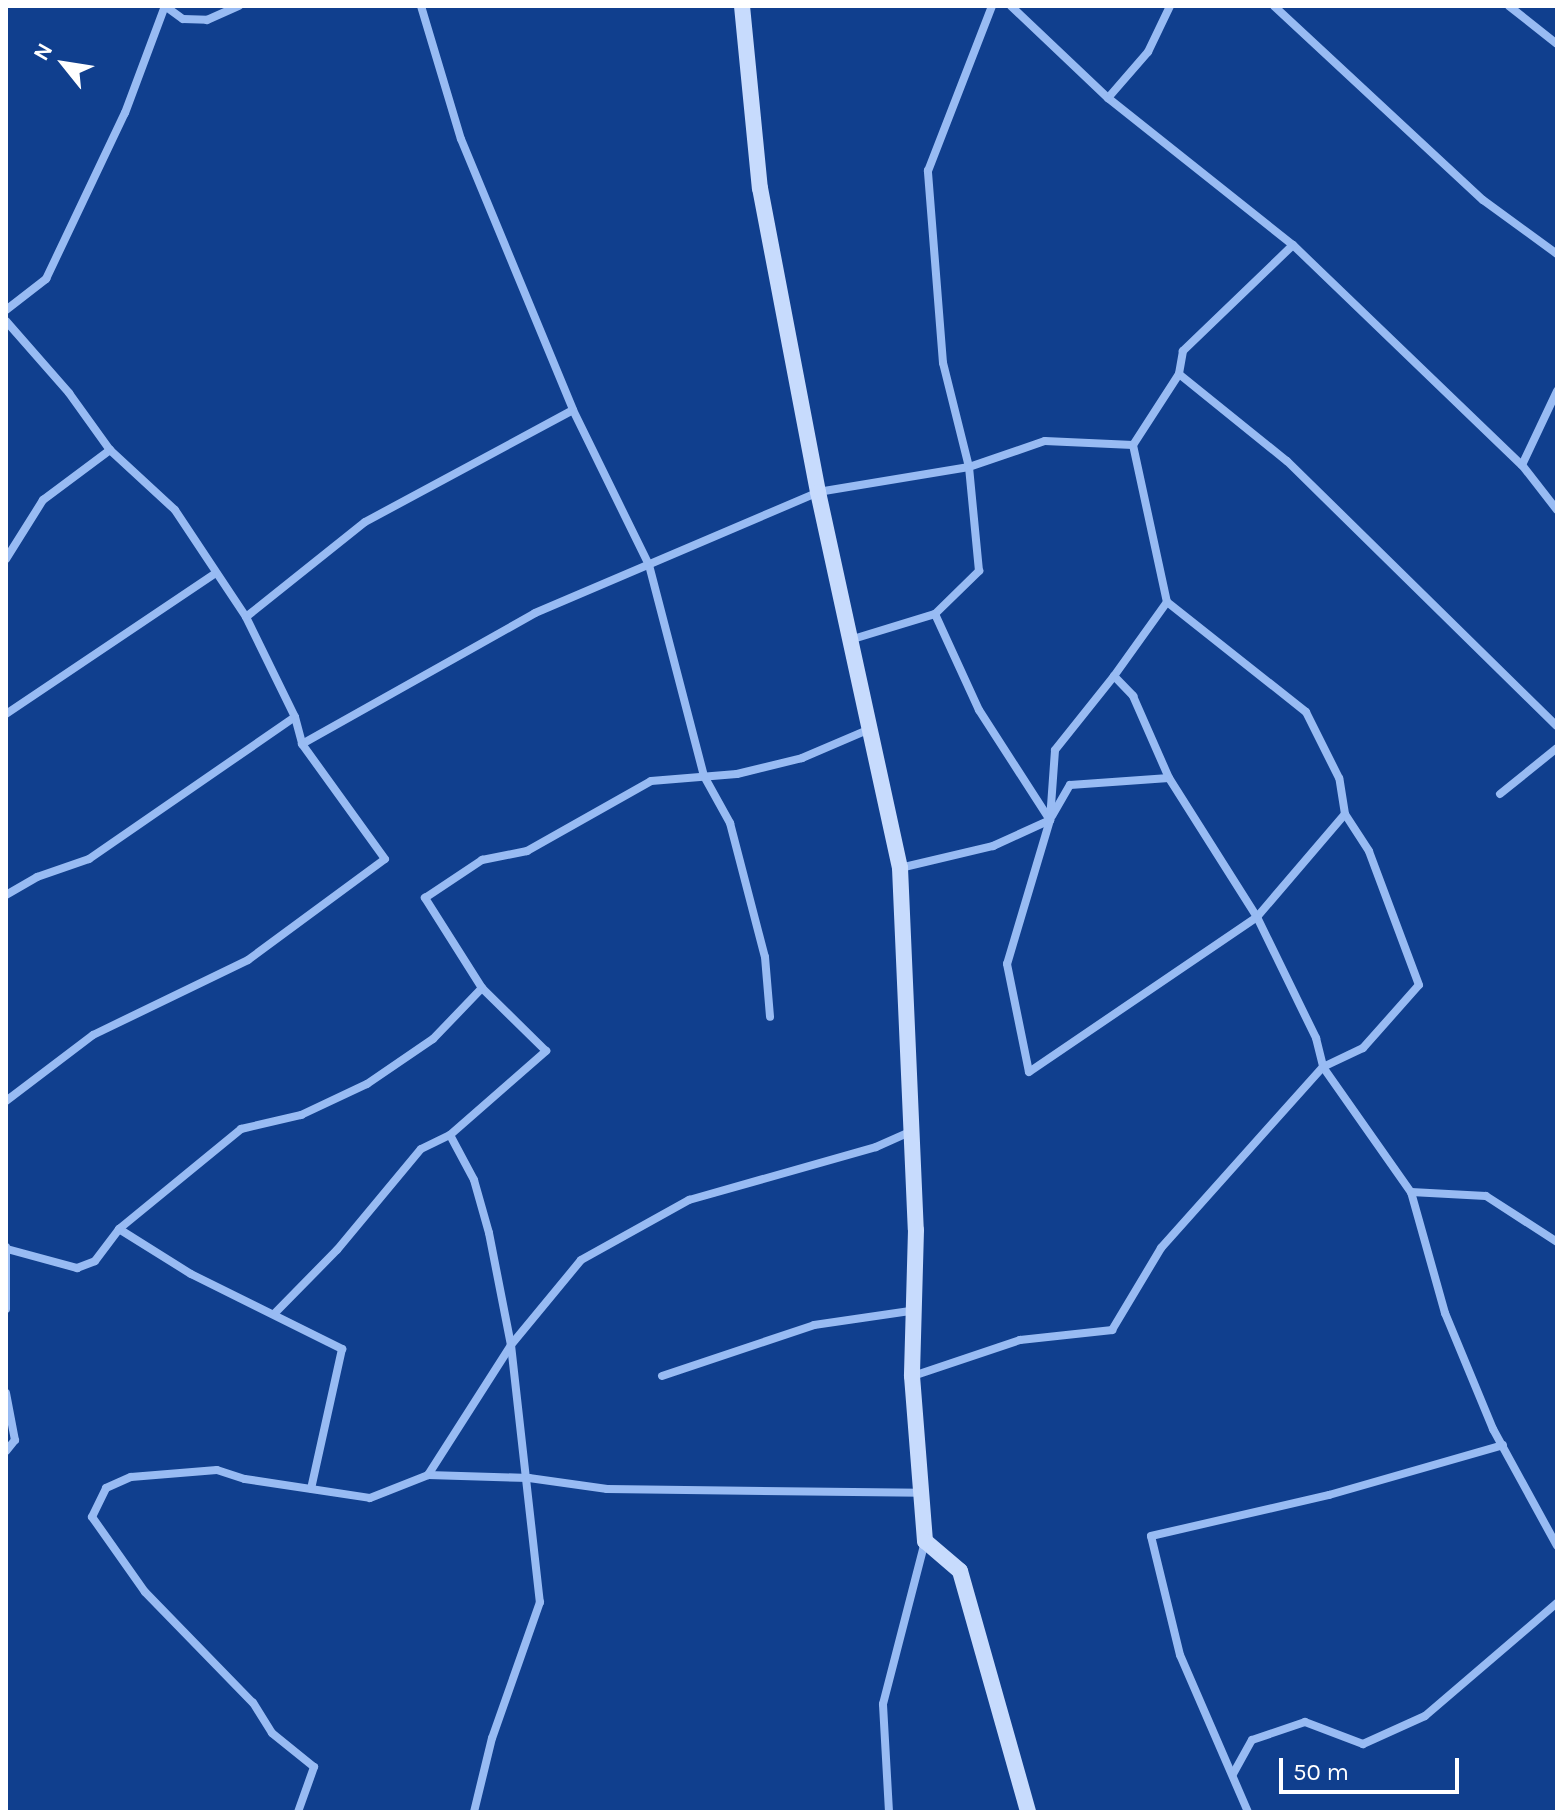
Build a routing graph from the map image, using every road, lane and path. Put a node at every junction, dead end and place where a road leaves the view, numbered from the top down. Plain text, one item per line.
1 (239, 6) edge
2 (421, 6) edge
3 (742, 6) edge
4 (992, 6) edge
5 (1011, 6) edge
6 (1170, 6) edge
7 (1274, 6) edge
8 (1509, 6) edge
9 (1557, 44) edge
10 (1108, 98) junction
11 (1293, 245) junction
12 (1557, 254) edge
13 (6, 310) edge
14 (6, 321) edge
15 (1179, 374) junction
16 (1557, 391) edge
17 (573, 410) junction
18 (1133, 445) junction
19 (110, 450) junction
20 (1522, 465) junction
21 (969, 467) junction
22 (818, 492) junction
23 (1557, 510) edge
24 (6, 559) edge
25 (649, 565) junction
26 (214, 574) junction
27 (1167, 602) junction
28 (935, 614) junction
29 (246, 617) junction
30 (853, 639) junction
31 (1114, 676) junction
32 (6, 714) edge
33 (295, 717) junction
34 (1557, 726) edge
35 (872, 728) junction
36 (302, 744) junction
37 (1557, 748) edge
38 (704, 776) junction
39 (1169, 778) junction
40 (1500, 794) dead end
41 (1345, 814) junction
42 (1050, 820) junction
43 (900, 868) junction
44 (6, 895) edge
45 (1257, 917) junction
46 (482, 988) junction
47 (770, 1017) dead end
48 (1323, 1067) junction
49 (6, 1101) edge
50 (913, 1131) junction
51 (450, 1135) junction
52 (1411, 1192) junction
53 (119, 1229) junction
54 (1557, 1242) edge
55 (7, 1247) edge
56 (6, 1309) edge
57 (910, 1311) junction
58 (274, 1314) junction
59 (511, 1345) junction
60 (662, 1376) dead end
61 (912, 1376) junction
62 (6, 1393) edge
63 (1503, 1445) junction
64 (6, 1451) edge
65 (428, 1475) junction
66 (529, 1478) junction
67 (311, 1489) junction
68 (921, 1493) junction
69 (925, 1541) junction
70 (1557, 1546) edge
71 (1557, 1603) edge
72 (1233, 1774) junction
73 (298, 1812) edge
74 (474, 1812) edge
75 (889, 1812) edge
76 (1028, 1812) edge
77 (1248, 1812) edge

1 - 13 street
2 - 17 street
3 - 22 street
4 - 21 street
5 - 10 street
6 - 10 street
7 - 12 street
8 - 9 street
10 - 11 street
11 - 15 street
11 - 20 street
14 - 19 street
15 - 18 street
15 - 34 street
16 - 20 street
17 - 25 street
17 - 29 street
18 - 21 street
18 - 27 street
19 - 24 street
19 - 26 street
20 - 23 street
21 - 22 street
21 - 28 street
22 - 25 street
22 - 30 street
25 - 36 street
25 - 38 street
26 - 29 street
26 - 32 street
27 - 31 street
27 - 41 street
28 - 30 street
28 - 42 street
29 - 33 street
30 - 35 street
31 - 39 street
31 - 42 street
33 - 36 street
33 - 44 street
35 - 38 street
35 - 43 street
36 - 49 street
37 - 40 street
38 - 46 street
38 - 47 street
39 - 42 street
39 - 45 street
41 - 45 street
41 - 48 street
42 - 43 street
42 - 45 street
43 - 50 street
45 - 48 street
46 - 51 street
46 - 53 street
48 - 52 street
48 - 61 street
50 - 57 street
50 - 59 street
51 - 58 street
51 - 59 street
52 - 54 street
52 - 63 street
53 - 55 street
53 - 58 street
55 - 56 street
57 - 60 street
57 - 61 street
58 - 67 street
59 - 65 street
59 - 66 street
61 - 68 street
62 - 64 street
63 - 70 street
63 - 72 street
65 - 66 street
65 - 67 street
66 - 68 street
66 - 74 street
67 - 73 street
68 - 69 street
69 - 75 street
69 - 76 street
71 - 72 street
72 - 77 street

